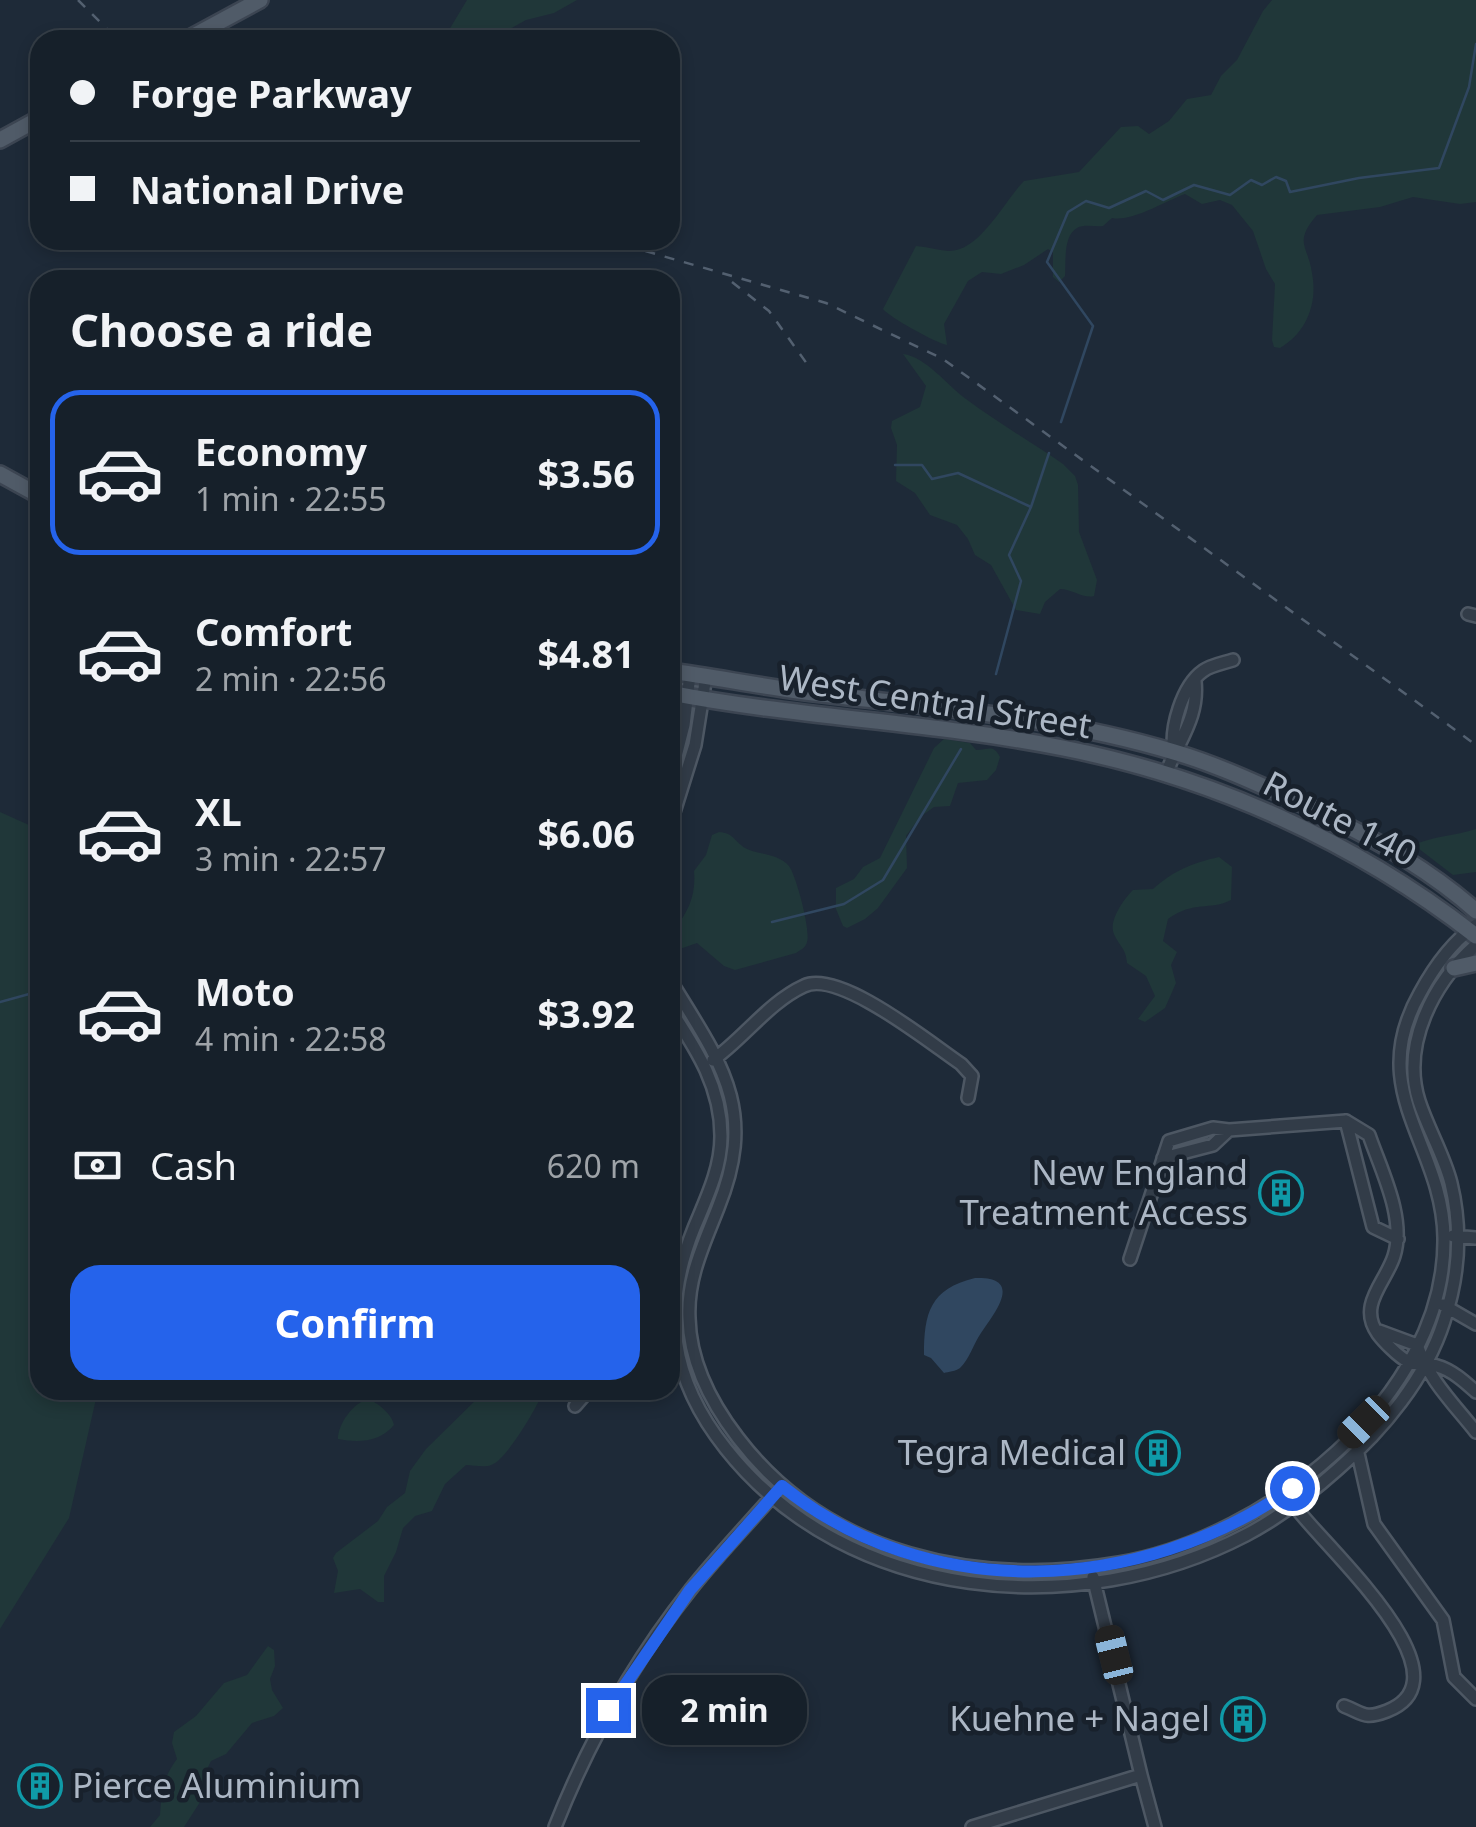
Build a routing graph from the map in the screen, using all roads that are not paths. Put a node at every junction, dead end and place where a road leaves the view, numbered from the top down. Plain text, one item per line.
1 (260, 0) edge
2 (204, 30) edge
3 (30, 124) edge
4 (0, 140) edge
5 (0, 474) edge
6 (30, 490) edge
7 (1233, 660) dead end
8 (680, 672) edge
9 (698, 675) junction
10 (686, 696) edge
11 (680, 741) edge
12 (1174, 752) junction
13 (1166, 774) junction
14 (680, 796) edge
15 (1476, 910) edge
16 (1474, 934) edge
17 (1476, 963) edge
18 (1454, 968) junction
19 (680, 1000) edge
20 (680, 1022) edge
21 (711, 1061) junction
22 (968, 1098) dead end
23 (1346, 1121) junction
24 (1451, 1236) junction
25 (1398, 1238) junction
26 (1476, 1238) edge
27 (1130, 1259) dead end
28 (680, 1268) edge
29 (1434, 1302) junction
30 (1448, 1307) junction
31 (1476, 1324) edge
32 (1376, 1329) junction
33 (1417, 1344) junction
34 (694, 1357) junction
35 (680, 1361) edge
36 (1408, 1362) junction
37 (1424, 1364) junction
38 (680, 1371) edge
39 (1476, 1392) edge
40 (580, 1400) edge
41 (574, 1406) dead end
42 (1476, 1432) edge
43 (1348, 1438) junction
44 (1359, 1450) junction
45 (782, 1486) junction
46 (1286, 1492) junction
47 (772, 1496) junction
48 (1293, 1505) junction
49 (1092, 1568) junction
50 (1094, 1582) junction
51 (1476, 1699) edge
52 (1344, 1706) dead end
53 (1142, 1775) junction
54 (555, 1827) edge
55 (972, 1827) edge
56 (1155, 1827) edge

1 - 2 main road
3 - 4 main road
5 - 6 main road
7 - 12 street
8 - 9 main road, West Central Street
9 - 10 street
9 - 12 main road, West Central Street
10 - 11 street
10 - 13 main road, West Central Street
10 - 14 street
12 - 13 street
12 - 15 main road, Route 140
13 - 16 main road, Route 140
16 - 18 street
16 - 24 street
17 - 18 main road
18 - 24 street
19 - 21 street
20 - 21 street
21 - 22 street
21 - 28 street
21 - 34 street
23 - 25 street
23 - 25 street
23 - 27 street
24 - 26 street
24 - 29 street
24 - 30 street
25 - 32 street
29 - 30 street
29 - 33 street
30 - 31 street
30 - 37 street
32 - 33 street
32 - 36 street
33 - 36 street
33 - 37 street
34 - 35 street
34 - 45 street
36 - 37 street
36 - 43 street
37 - 39 street
37 - 42 street
37 - 44 street
38 - 47 street
40 - 41 street
43 - 44 street
43 - 46 street
44 - 48 street
44 - 51 street
45 - 47 street
45 - 49 street
46 - 48 street
46 - 49 street
47 - 50 street
47 - 54 street
48 - 50 street
48 - 52 street
49 - 50 street
50 - 53 street
53 - 55 street
53 - 56 street

